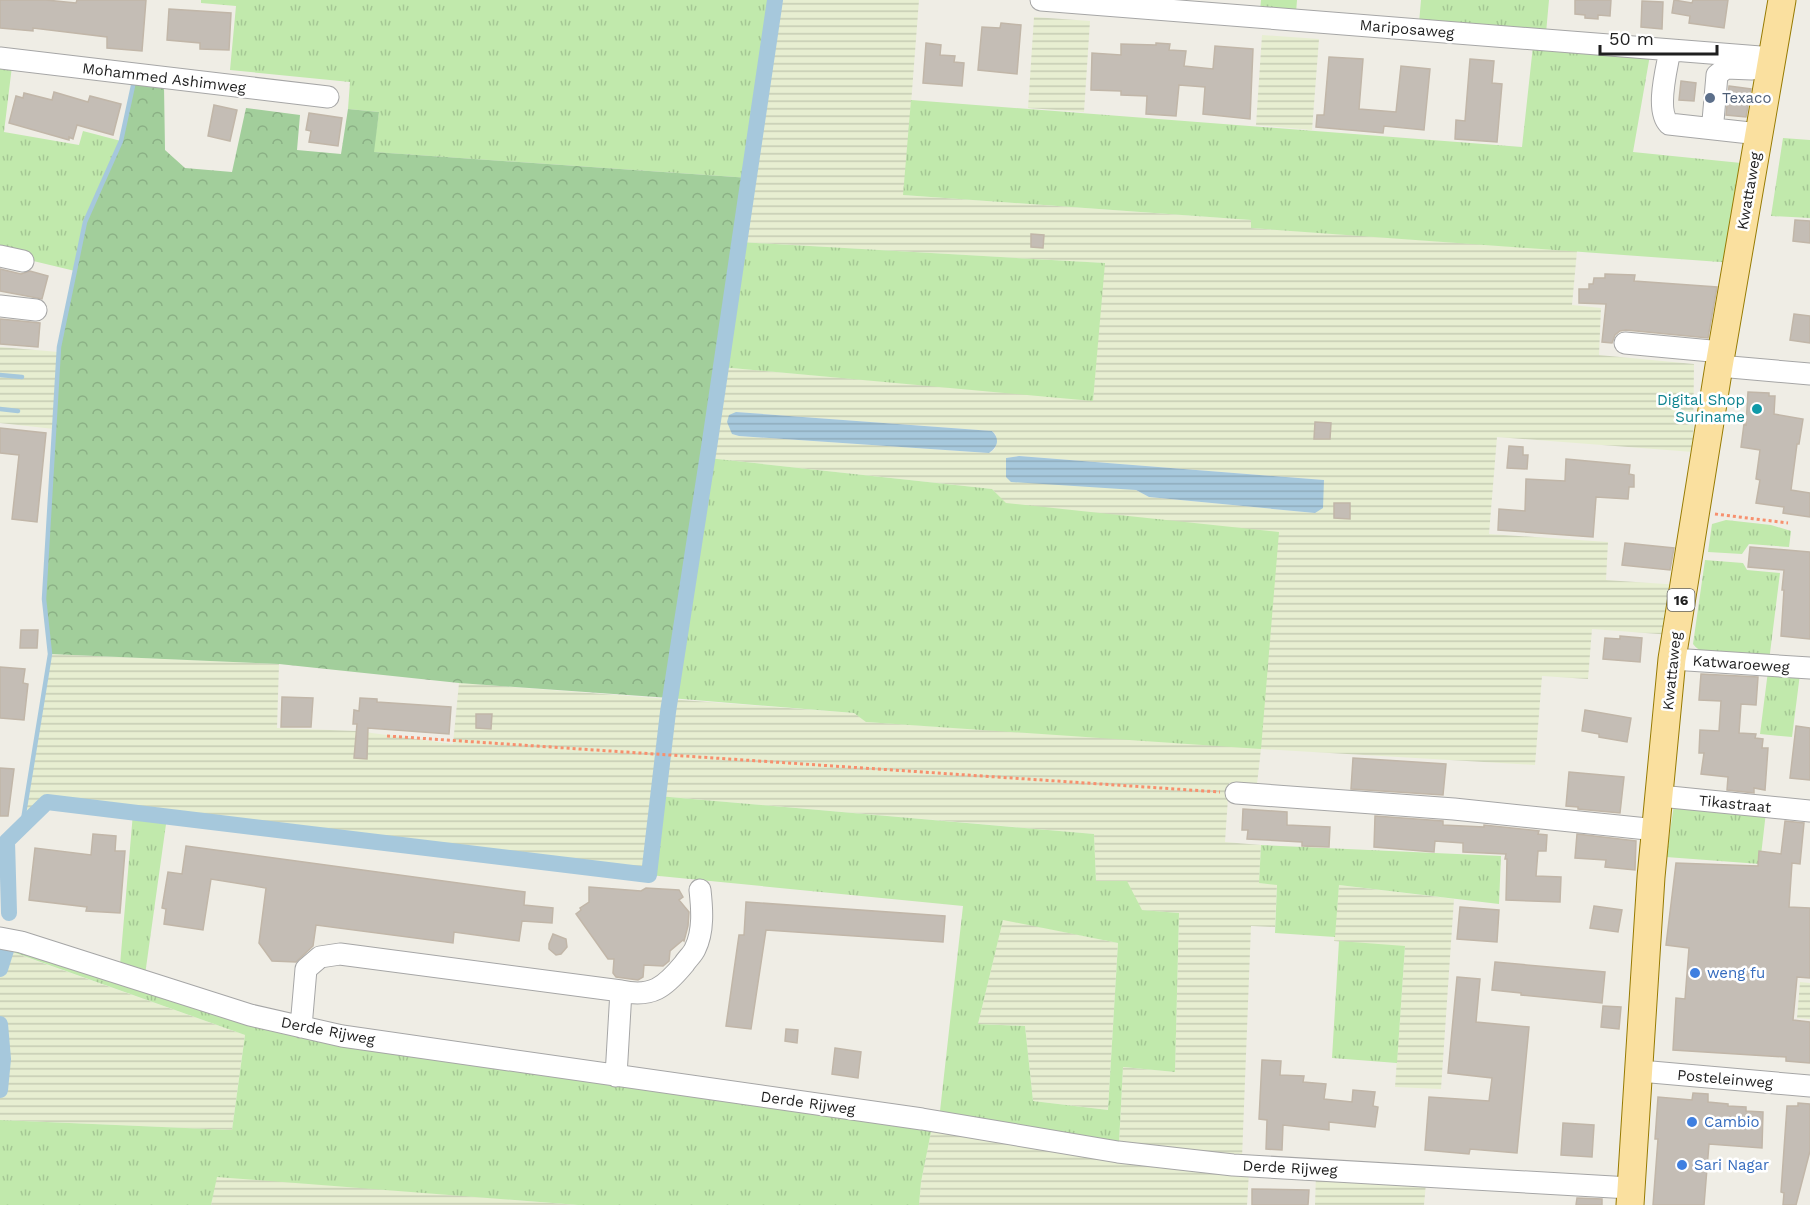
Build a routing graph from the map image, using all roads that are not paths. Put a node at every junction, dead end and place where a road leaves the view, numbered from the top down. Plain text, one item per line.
1 (1041, 0) edge
2 (1782, 0) edge
3 (1670, 50) junction
4 (0, 58) edge
5 (1772, 64) junction
6 (328, 97) dead end
7 (1716, 129) junction
8 (1759, 134) junction
9 (0, 256) edge
10 (23, 261) dead end
11 (0, 306) edge
12 (36, 310) dead end
13 (1625, 343) dead end
14 (1720, 359) junction
15 (1810, 374) edge
16 (1672, 659) junction
17 (1810, 668) edge
18 (1236, 793) road end
19 (1660, 796) junction
20 (1810, 811) edge
21 (1657, 830) junction
22 (700, 890) dead end
23 (0, 938) edge
24 (621, 991) junction
25 (301, 1027) junction
26 (1640, 1071) junction
27 (616, 1076) junction
28 (1810, 1086) edge
29 (1630, 1196) edge

1 - 3 street, Mariposaweg
2 - 5 main road, Kwattaweg / 16
3 - 5 street, Mariposaweg
3 - 7 street
4 - 6 street, Mohammed Ashimweg
5 - 7 street
5 - 8 main road, Kwattaweg / 16
7 - 8 street
8 - 14 main road, Kwattaweg / 16
9 - 10 street
11 - 12 street
13 - 14 street
14 - 15 street
14 - 16 main road, Kwattaweg / 16
16 - 17 street, Katwaroeweg
16 - 19 main road, Kwattaweg / 16
18 - 21 street
19 - 20 street, Tikastraat
19 - 21 main road, Kwattaweg / 16
21 - 26 main road, Kwattaweg / 16
22 - 24 street
23 - 25 street, Derde Rijweg
24 - 25 street
24 - 27 street
25 - 27 street, Derde Rijweg
26 - 28 street, Posteleinweg
26 - 29 main road, Kwattaweg / 16
27 - 29 street, Derde Rijweg

